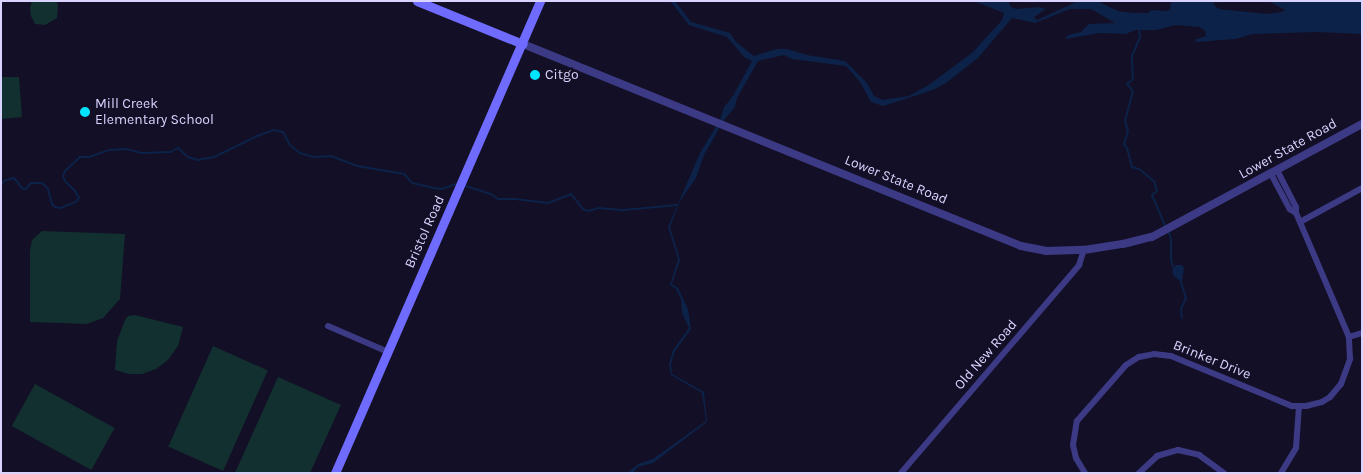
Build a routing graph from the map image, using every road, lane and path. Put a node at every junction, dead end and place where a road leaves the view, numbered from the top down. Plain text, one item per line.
1 (417, 1) edge
2 (540, 1) edge
3 (522, 44) junction
4 (1362, 124) edge
5 (1274, 172) junction
6 (1362, 188) edge
7 (1300, 222) junction
8 (1084, 250) junction
9 (328, 326) dead end
10 (1362, 333) edge
11 (1349, 337) junction
12 (388, 352) junction
13 (1300, 406) junction
14 (335, 473) edge
15 (901, 473) edge
16 (1085, 473) edge
17 (1139, 473) edge
18 (1224, 473) edge
19 (1281, 473) edge

1 - 3 main road, Lower State Road
2 - 3 main road, Bristol Road
3 - 8 street, Lower State Road
3 - 12 main road, Bristol Road
4 - 5 street, Lower State Road
5 - 7 street
5 - 8 street, Lower State Road
6 - 7 street
7 - 11 street
8 - 15 street, Old New Road
9 - 12 street
10 - 11 street
11 - 13 street
12 - 14 main road, Bristol Road
13 - 16 street, Brinker Drive
13 - 19 street
17 - 18 street

